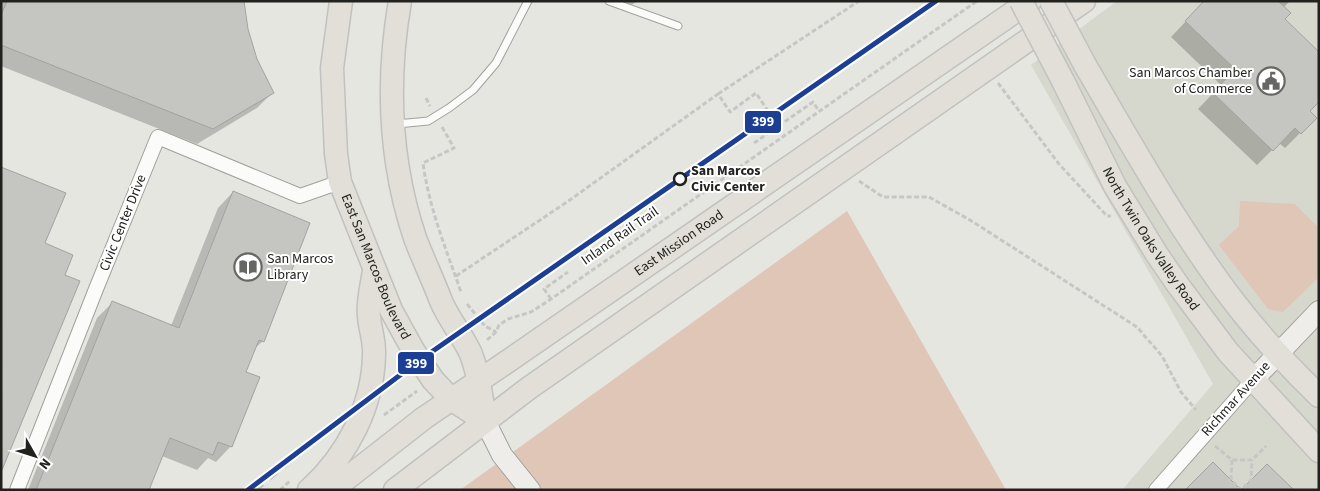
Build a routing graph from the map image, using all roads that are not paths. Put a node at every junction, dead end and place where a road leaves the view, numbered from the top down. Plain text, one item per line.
1 (341, 1) edge
2 (400, 1) edge
3 (528, 1) edge
4 (609, 1) edge
5 (1021, 1) edge
6 (1030, 1) edge
7 (1051, 1) edge
8 (1084, 1) edge
9 (678, 26) dead end
10 (392, 124) junction
11 (340, 182) junction
12 (374, 267) junction
13 (1319, 311) edge
14 (1277, 354) junction
15 (1253, 380) junction
16 (479, 381) junction
17 (1319, 396) edge
18 (451, 399) junction
19 (485, 421) junction
20 (1319, 451) edge
21 (300, 485) edge
22 (17, 490) edge
23 (332, 490) edge
24 (394, 490) edge
25 (530, 490) edge
26 (1156, 490) edge

1 - 11 main road, East San Marcos Boulevard
2 - 10 main road
3 - 10 lane
4 - 9 lane
5 - 15 main road, North Twin Oaks Valley Road, bridge
6 - 16 main road, East Mission Road
7 - 14 main road, bridge
8 - 19 main road
10 - 16 main road
11 - 12 main road, East San Marcos Boulevard
11 - 22 street, Civic Center Drive
12 - 18 main road, East San Marcos Boulevard
12 - 21 main road
13 - 14 main road, Richmar Avenue
14 - 15 main road, Richmar Avenue
14 - 17 main road
15 - 20 main road, North Twin Oaks Valley Road
15 - 26 street, Richmar Avenue
16 - 18 main road, East Mission Road
16 - 19 main road
18 - 19 main road, East San Marcos Boulevard
18 - 23 main road, East Mission Road
19 - 24 main road
19 - 25 main road

